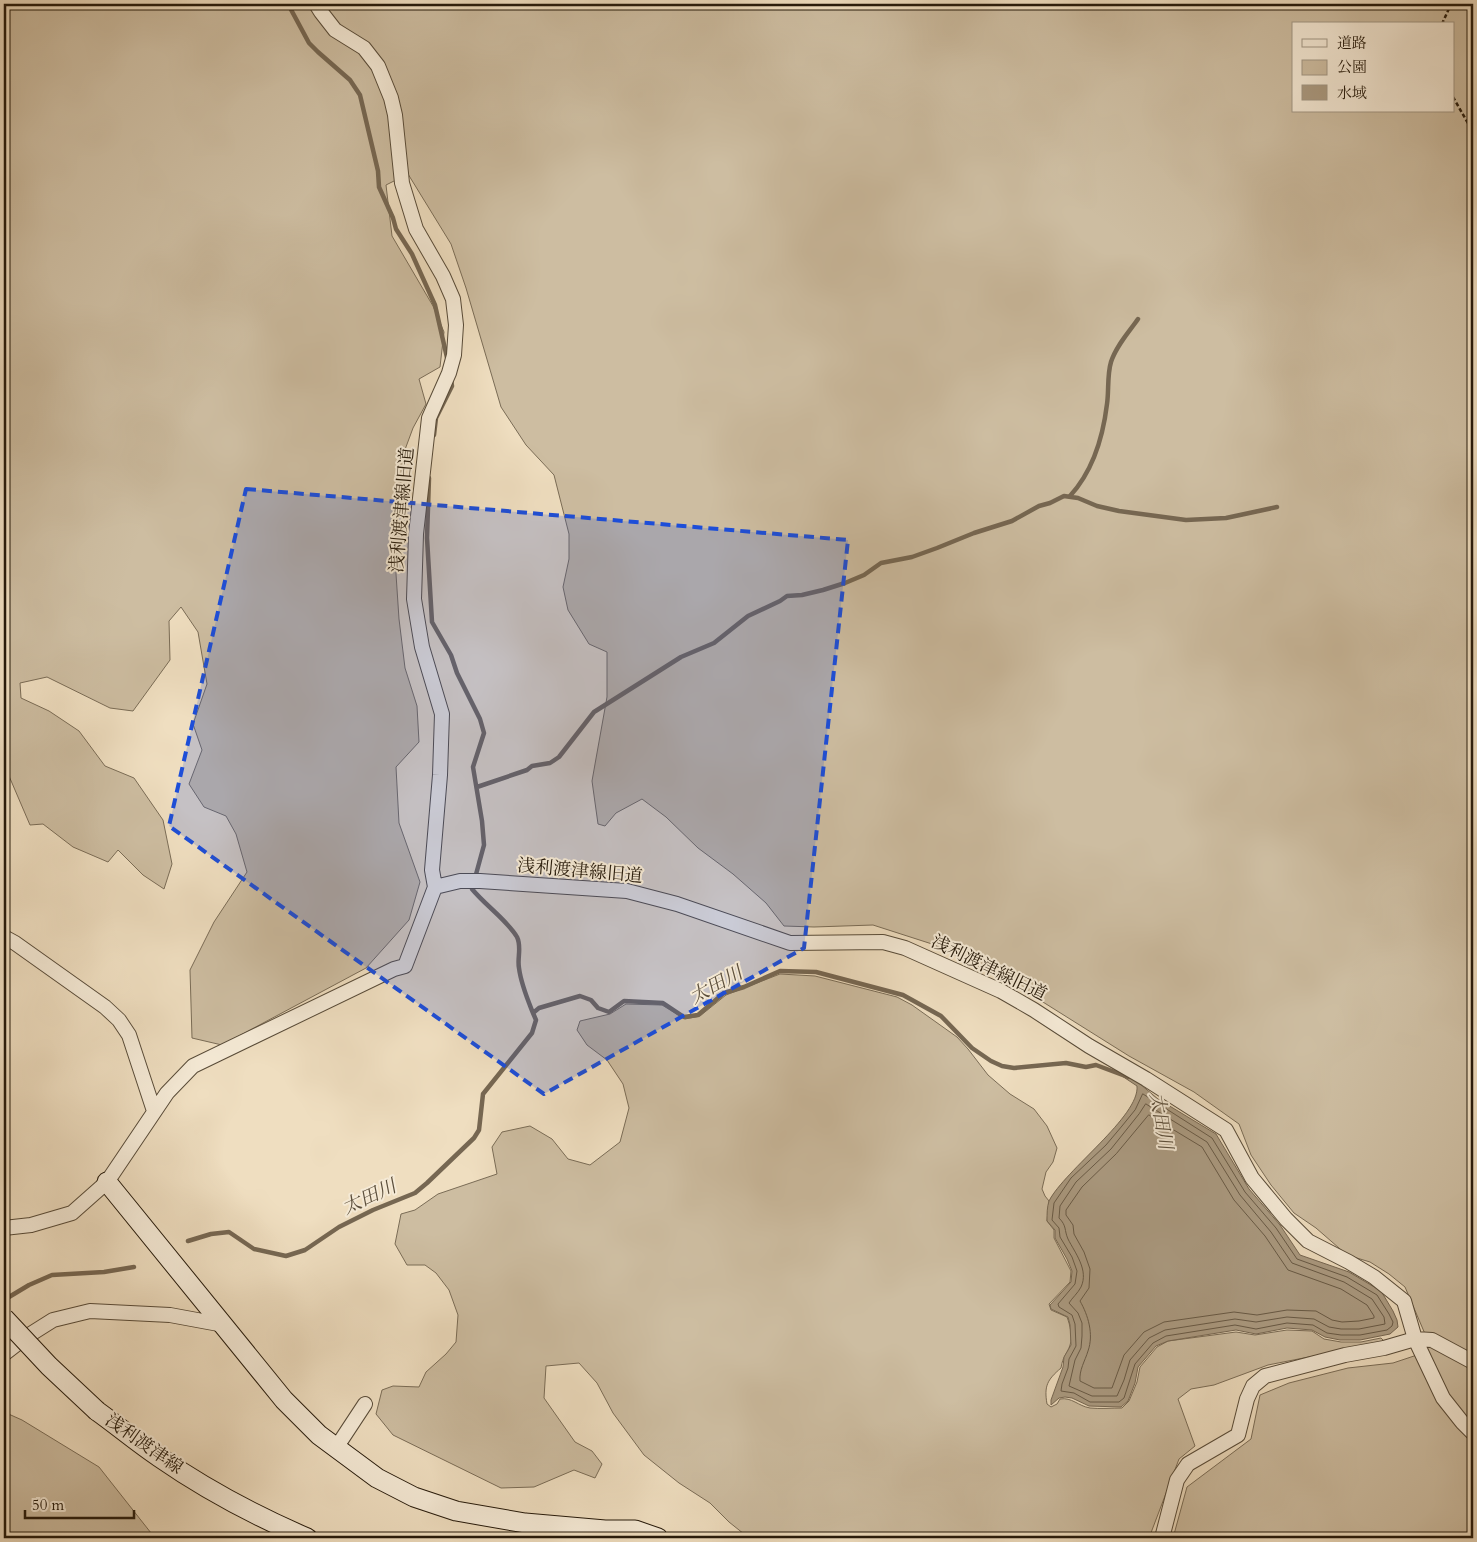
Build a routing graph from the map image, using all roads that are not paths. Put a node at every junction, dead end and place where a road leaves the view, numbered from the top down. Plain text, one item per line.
1 (316, 4) edge
2 (435, 887) junction
3 (4, 937) edge
4 (154, 1112) junction
5 (107, 1182) junction
6 (4, 1228) edge
7 (4, 1318) edge
8 (224, 1325) junction
9 (1415, 1339) junction
10 (4, 1354) edge
11 (1473, 1362) edge
12 (365, 1404) dead end
13 (1473, 1433) edge
14 (336, 1448) junction
15 (307, 1538) edge
16 (658, 1538) edge
17 (1162, 1538) edge

1 - 2 street, 浅利渡津線旧道
2 - 4 street
2 - 9 street, 浅利渡津線旧道
3 - 4 street
4 - 5 street
5 - 6 street
5 - 8 main road
7 - 15 main road, 浅利渡津線, bridge
8 - 10 street
8 - 14 main road
9 - 11 street
9 - 13 street, 浅利渡津線旧道
9 - 17 street
12 - 14 street
14 - 16 main road

